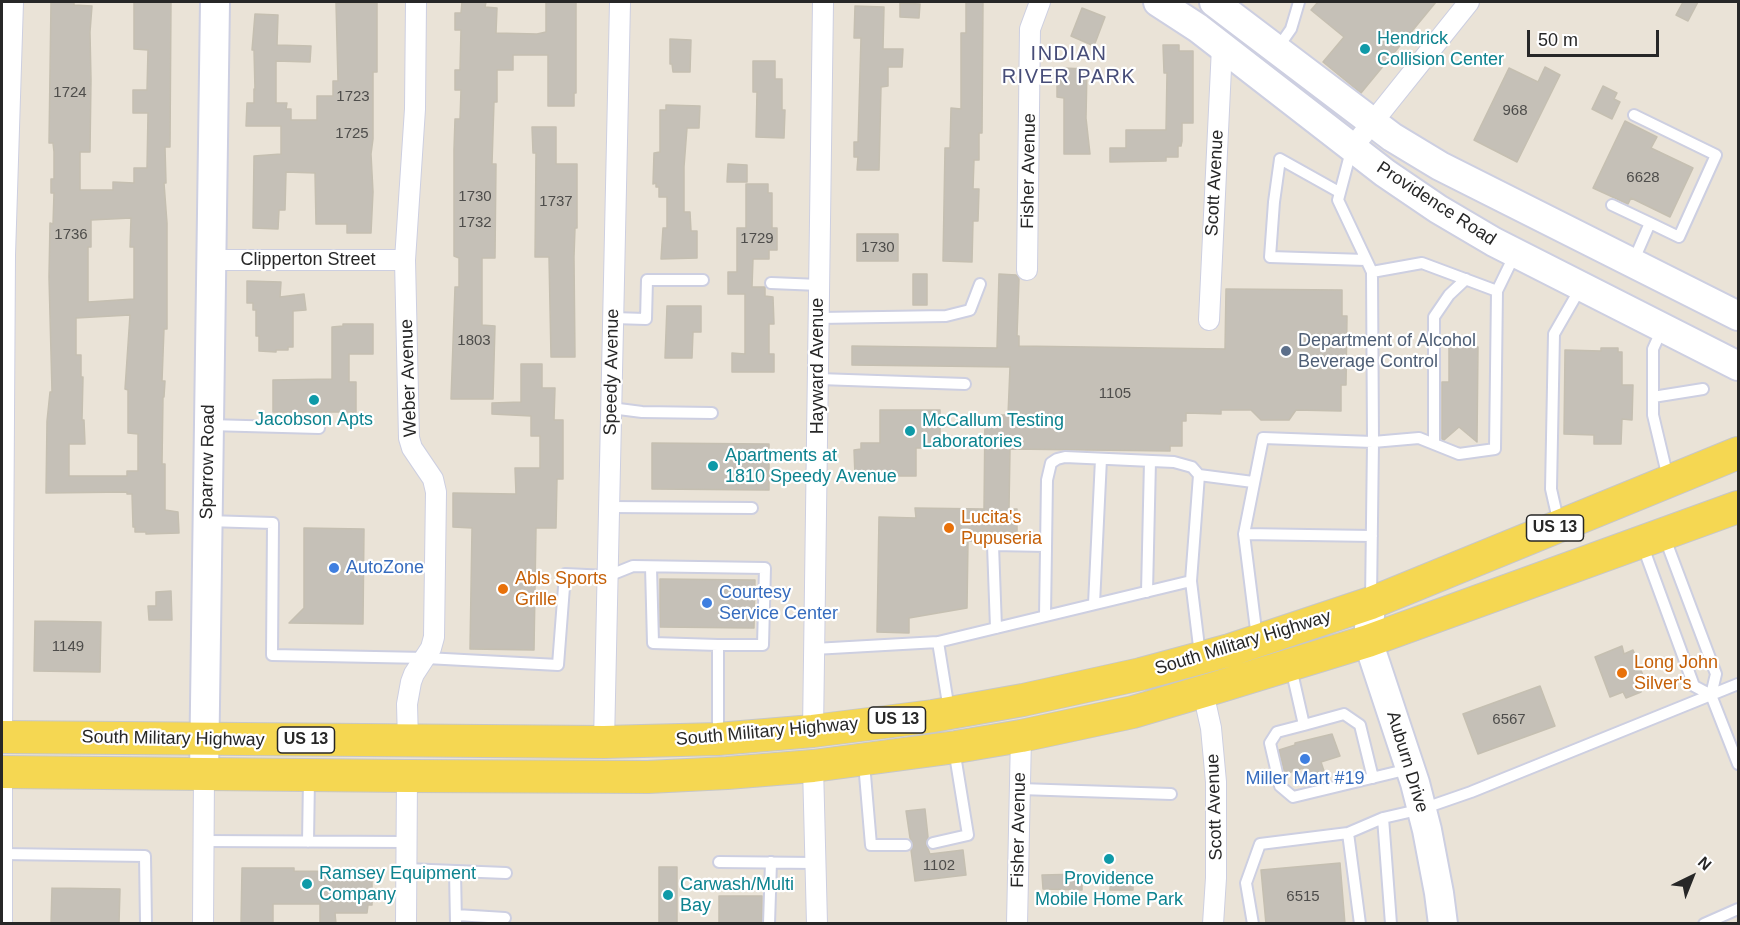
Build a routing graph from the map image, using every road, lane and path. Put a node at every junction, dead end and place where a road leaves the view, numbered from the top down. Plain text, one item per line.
1 (13, 2) edge
2 (215, 2) edge
3 (416, 2) edge
4 (620, 2) edge
5 (823, 2) edge
6 (1040, 2) edge
7 (1158, 2) edge
8 (1214, 2) edge
9 (1299, 2) edge
10 (1463, 5) edge
11 (1222, 47) junction
12 (1277, 50) junction
13 (1634, 115) dead end
14 (1372, 122) junction
15 (1352, 148) junction
16 (1339, 192) junction
17 (1612, 205) dead end
18 (1650, 223) junction
19 (1515, 254) junction
20 (3, 255) edge
21 (211, 260) junction
22 (405, 260) junction
23 (1366, 260) junction
24 (1633, 262) junction
25 (1028, 270) dead end
26 (1372, 272) junction
27 (1466, 279) junction
28 (703, 280) dead end
29 (771, 283) dead end
30 (980, 284) dead end
31 (819, 285) junction
32 (1581, 286) junction
33 (1497, 291) junction
34 (1734, 311) edge
35 (613, 318) junction
36 (819, 318) junction
37 (1209, 320) dead end
38 (1663, 327) junction
39 (1738, 366) edge
40 (819, 379) junction
41 (965, 384) dead end
42 (1703, 389) dead end
43 (1653, 397) junction
44 (611, 408) junction
45 (712, 413) dead end
46 (208, 425) junction
47 (319, 428) dead end
48 (1373, 442) junction
49 (1434, 444) junction
50 (1738, 453) edge
51 (1101, 459) junction
52 (1150, 461) junction
53 (1199, 475) junction
54 (1668, 481) junction
55 (1253, 482) junction
56 (609, 507) junction
57 (1738, 507) edge
58 (752, 508) dead end
59 (207, 521) junction
60 (1559, 526) junction
61 (1244, 534) junction
62 (1372, 536) junction
63 (1652, 537) junction
64 (1046, 546) junction
65 (651, 567) junction
66 (608, 576) junction
67 (1191, 581) junction
68 (1147, 592) junction
69 (1371, 603) junction
70 (1095, 604) junction
71 (2, 612) edge
72 (1045, 616) junction
73 (996, 628) junction
74 (1258, 641) junction
75 (1368, 641) junction
76 (938, 642) junction
77 (718, 645) junction
78 (814, 649) junction
79 (426, 658) junction
80 (1201, 658) junction
81 (1290, 665) junction
82 (1738, 684) edge
83 (1203, 692) junction
84 (1711, 695) junction
85 (949, 713) junction
86 (1304, 724) junction
87 (813, 731) junction
88 (1021, 736) junction
89 (2, 737) edge
90 (204, 739) junction
91 (718, 739) junction
92 (408, 741) junction
93 (604, 742) junction
94 (953, 747) junction
95 (864, 760) junction
96 (1738, 764) edge
97 (813, 766) junction
98 (1411, 769) junction
99 (2, 771) edge
100 (204, 774) junction
101 (309, 775) junction
102 (407, 776) junction
103 (1373, 778) junction
104 (1020, 789) junction
105 (1171, 794) dead end
106 (1422, 808) junction
107 (1383, 818) junction
108 (1348, 833) junction
109 (204, 841) junction
110 (308, 842) junction
111 (406, 842) junction
112 (933, 843) dead end
113 (906, 844) dead end
114 (2, 849) edge
115 (2, 854) edge
116 (719, 862) dead end
117 (771, 862) junction
118 (815, 863) junction
119 (406, 869) junction
120 (455, 871) junction
121 (506, 873) dead end
122 (1738, 909) edge
123 (505, 918) dead end
124 (456, 919) edge
125 (2, 924) edge
126 (146, 924) edge
127 (203, 924) edge
128 (406, 924) edge
129 (769, 924) edge
130 (817, 924) edge
131 (1017, 924) edge
132 (1213, 924) edge
133 (1253, 924) edge
134 (1360, 924) edge
135 (1391, 924) edge
136 (1443, 924) edge
137 (1704, 924) edge

1 - 20 street
2 - 21 main road, Sparrow Road
3 - 22 street, Weber Avenue
4 - 35 street, Speedy Avenue
5 - 31 street, Hayward Avenue
6 - 25 street, Fisher Avenue
7 - 11 main road, Providence Road
8 - 12 main road, Providence Road
9 - 12 lane
10 - 14 street
11 - 15 main road, Providence Road
11 - 37 street, Scott Avenue
12 - 14 main road, Providence Road
13 - 18 lane
14 - 15 street
14 - 24 main road, Providence Road
15 - 16 lane
15 - 19 main road, Providence Road
16 - 23 lane
16 - 23 lane
17 - 18 lane
18 - 24 lane
19 - 32 main road, Providence Road
19 - 33 lane
20 - 71 street
21 - 22 street, Clipperton Street
21 - 46 main road, Sparrow Road
22 - 79 street, Weber Avenue
23 - 26 lane
24 - 34 main road, Providence Road
26 - 27 lane
26 - 48 lane
27 - 33 lane
27 - 49 lane
28 - 35 lane
29 - 31 lane
30 - 36 lane
31 - 36 street, Hayward Avenue
32 - 38 main road, Providence Road
32 - 60 lane
33 - 49 lane
35 - 44 street, Speedy Avenue
36 - 40 street, Hayward Avenue
38 - 39 main road, Providence Road
38 - 43 lane
40 - 41 lane
40 - 78 street, Hayward Avenue
42 - 43 lane
43 - 54 lane
44 - 45 lane
44 - 56 street, Speedy Avenue
46 - 47 lane
46 - 59 main road, Sparrow Road
48 - 49 lane
48 - 55 lane
48 - 62 lane
50 - 54 main road, South Military Highway / US 13
51 - 52 lane
51 - 64 lane
51 - 70 lane
52 - 53 lane
52 - 68 lane
53 - 55 lane
53 - 67 lane
54 - 60 main road, South Military Highway / US 13
55 - 61 lane
56 - 58 lane
56 - 66 street, Speedy Avenue
57 - 63 main road, South Military Highway / US 13
59 - 79 lane
59 - 90 main road, Sparrow Road
60 - 69 main road, South Military Highway / US 13
61 - 62 lane
61 - 74 lane
62 - 69 lane
63 - 75 main road, South Military Highway / US 13
63 - 84 lane
63 - 84 lane
64 - 72 lane
64 - 73 lane
65 - 66 lane
65 - 77 lane
65 - 77 lane
66 - 79 lane
66 - 93 street, Speedy Avenue
67 - 68 lane
67 - 80 lane
68 - 70 lane
69 - 74 main road, South Military Highway / US 13
69 - 75 main road, Auburn Drive
70 - 72 lane
71 - 89 street
72 - 73 lane
73 - 76 lane
74 - 80 main road, South Military Highway / US 13
75 - 81 main road, South Military Highway / US 13
75 - 98 main road, Auburn Drive
76 - 78 lane
76 - 85 lane
77 - 91 lane
78 - 87 street, Hayward Avenue
79 - 92 street, Weber Avenue
80 - 85 main road, South Military Highway / US 13
81 - 83 main road, South Military Highway / US 13
81 - 86 lane
82 - 84 lane
83 - 88 main road, South Military Highway / US 13
83 - 132 street, Scott Avenue
84 - 96 lane
84 - 106 lane
85 - 87 main road, South Military Highway / US 13
86 - 103 lane
86 - 103 lane
87 - 91 main road, South Military Highway / US 13
88 - 94 main road, South Military Highway / US 13
88 - 104 street, Fisher Avenue
89 - 90 main road, South Military Highway / US 13
90 - 92 main road, South Military Highway / US 13
90 - 100 main road, Sparrow Road
91 - 93 main road, South Military Highway / US 13
92 - 93 main road, South Military Highway / US 13
94 - 95 main road, South Military Highway / US 13
94 - 112 lane
95 - 97 main road, South Military Highway / US 13
95 - 113 lane
97 - 102 main road, South Military Highway / US 13
97 - 118 street
98 - 103 lane
98 - 106 main road, Auburn Drive
99 - 100 main road, South Military Highway / US 13
99 - 114 street
100 - 101 main road, South Military Highway / US 13
100 - 109 street, Sparrow Road
101 - 102 main road, South Military Highway / US 13
101 - 110 lane
102 - 111 street
104 - 105 lane
104 - 131 street, Fisher Avenue
106 - 107 lane
106 - 136 main road, Auburn Drive
107 - 108 lane
107 - 135 lane
108 - 133 lane
108 - 134 lane
109 - 110 lane
109 - 127 street, Sparrow Road
110 - 111 lane
111 - 119 street
114 - 115 street
115 - 125 street
115 - 126 lane
116 - 117 lane
117 - 118 lane
117 - 129 lane
118 - 130 street
119 - 120 lane
119 - 128 street
120 - 121 lane
120 - 124 lane
122 - 137 lane
123 - 124 lane

